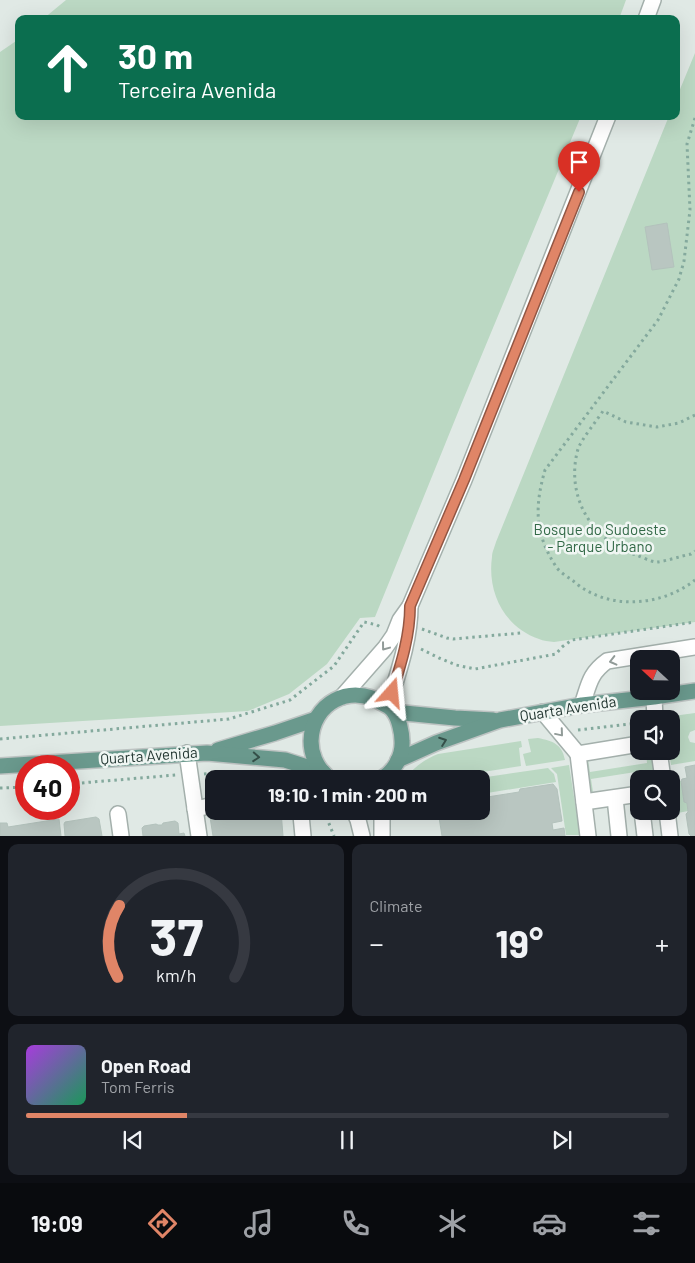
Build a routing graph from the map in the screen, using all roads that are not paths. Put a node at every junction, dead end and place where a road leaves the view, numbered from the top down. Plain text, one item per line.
1 (653, 0) edge
2 (647, 15) edge
3 (606, 120) edge
4 (410, 606) junction
5 (695, 647) edge
6 (695, 691) edge
7 (680, 693) edge
8 (342, 697) junction
9 (630, 700) edge
10 (582, 705) junction
11 (391, 709) junction
12 (543, 712) junction
13 (316, 719) junction
14 (500, 720) junction
15 (630, 745) edge
16 (208, 753) junction
17 (187, 754) junction
18 (578, 754) junction
19 (398, 760) junction
20 (0, 766) edge
21 (313, 770) edge
22 (323, 770) edge
23 (391, 770) edge
24 (630, 796) edge
25 (615, 798) junction
26 (584, 802) junction
27 (205, 806) edge
28 (195, 809) junction
29 (118, 814) dead end
30 (301, 820) edge
31 (358, 820) edge
32 (382, 820) edge
33 (643, 820) edge
34 (668, 820) edge
35 (121, 836) edge
36 (199, 836) edge
37 (303, 836) edge
38 (362, 836) edge
39 (382, 836) edge
40 (588, 836) edge
41 (619, 836) edge
42 (645, 836) edge
43 (670, 836) edge

1 - 2 street
3 - 4 street
4 -> 8 street
4 - 11 street
5 -> 10 street
6 - 7 main road, Quarta Avenida
8 - 11 main road, Quarta Avenida
8 - 13 main road
9 - 10 main road, Quarta Avenida
10 - 12 main road, Quarta Avenida
11 - 14 main road, Quarta Avenida
11 - 19 main road
12 - 14 main road, Quarta Avenida
12 -> 18 street
13 - 16 main road, Quarta Avenida
13 - 22 main road
19 -> 14 main road, Quarta Avenida
15 - 18 street
16 - 17 main road, Quarta Avenida
16 -> 21 main road, Quarta Avenida
17 - 20 main road, Quarta Avenida
17 - 28 street
18 - 26 street
19 - 23 main road
24 - 25 street
25 - 26 street
25 - 41 street
26 - 40 street
27 - 28 street
28 - 36 street
29 - 35 street
30 - 37 street
31 - 38 street
32 - 39 street
33 - 42 street
34 - 43 street

